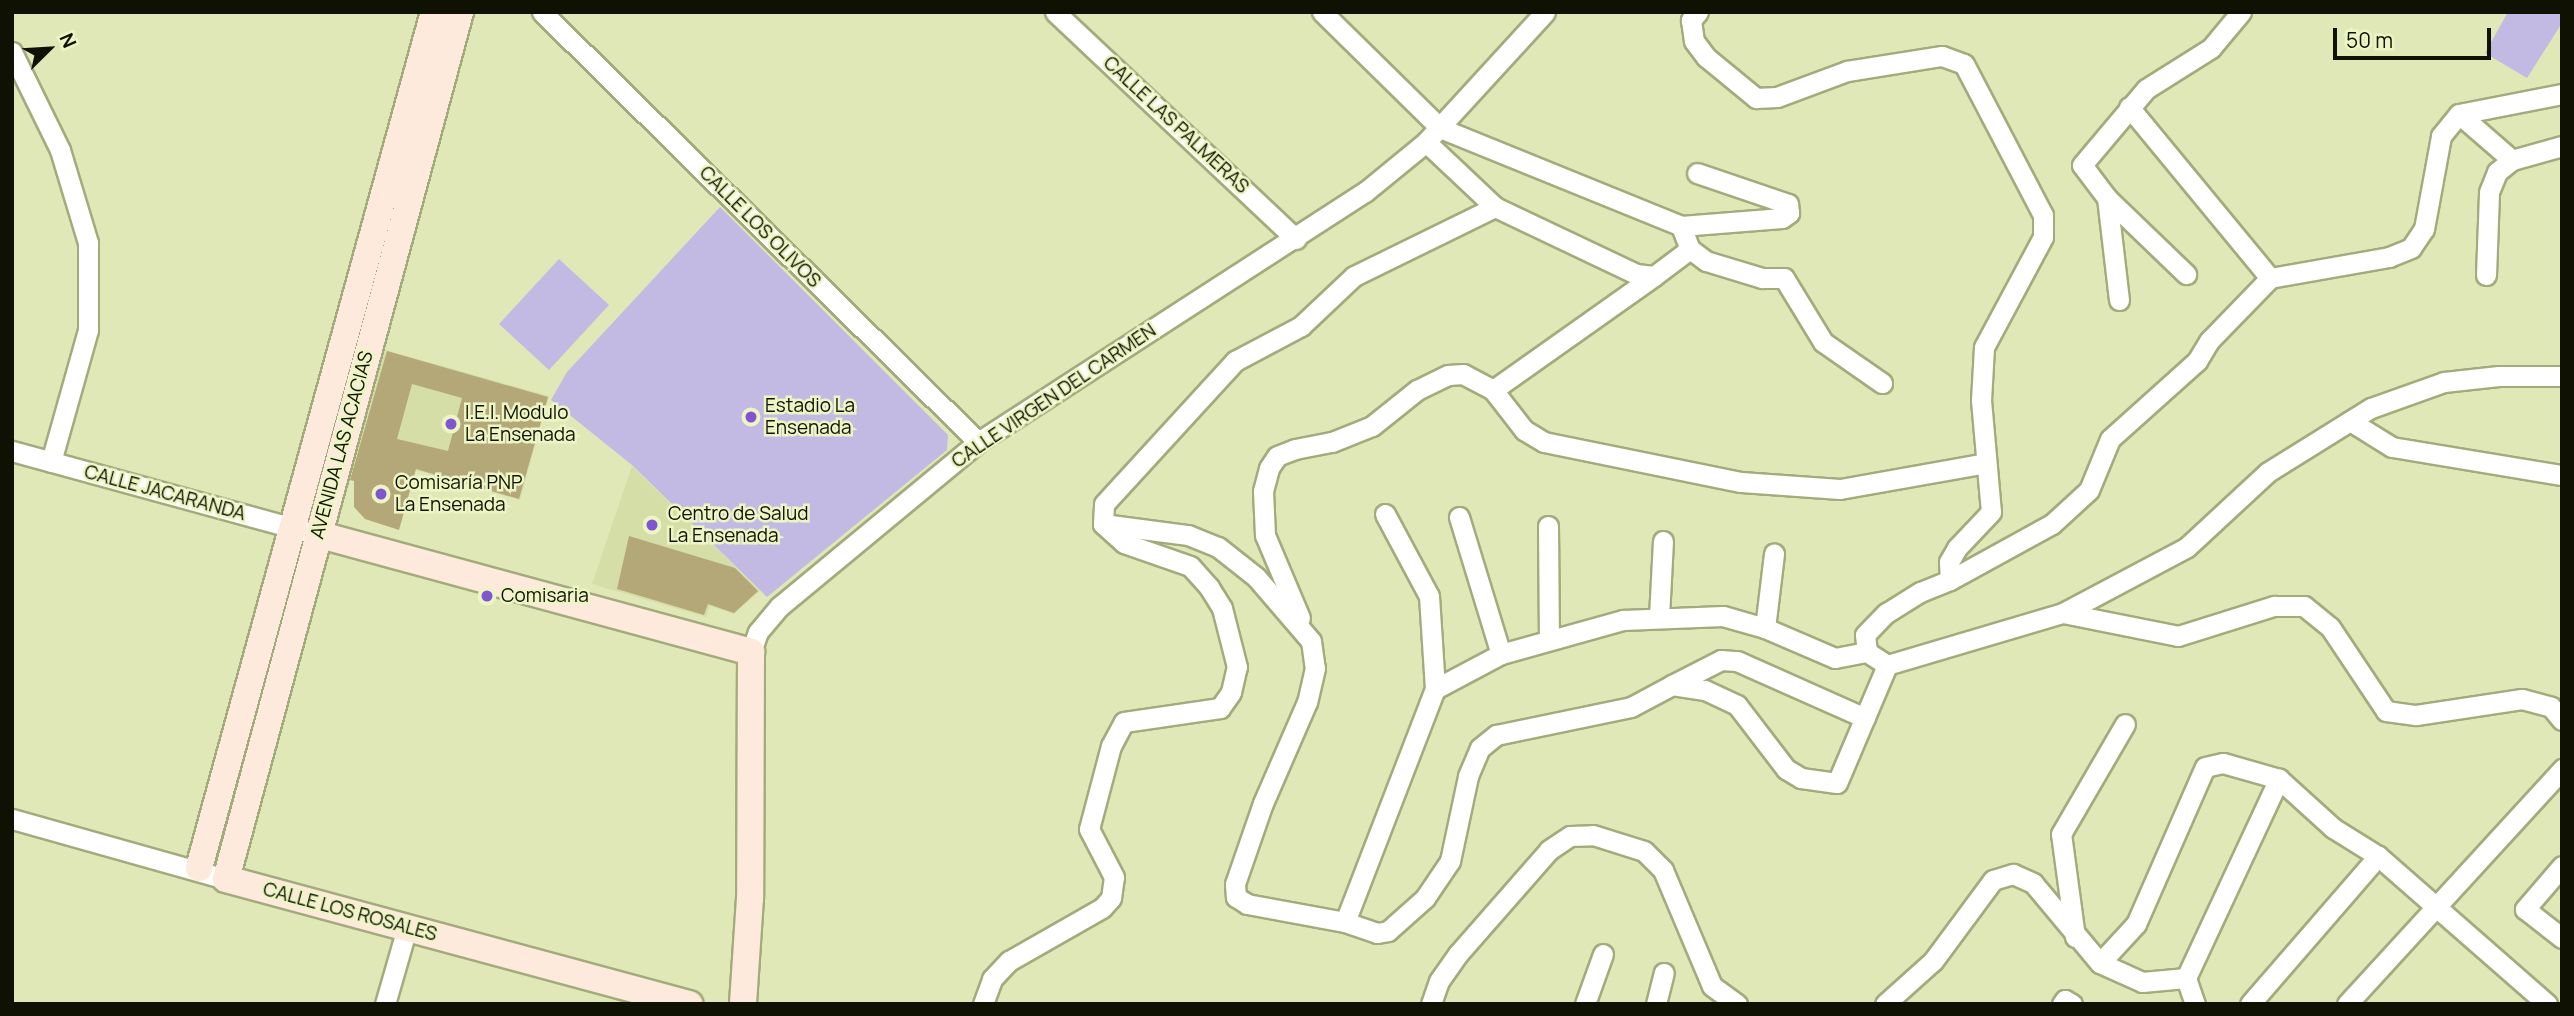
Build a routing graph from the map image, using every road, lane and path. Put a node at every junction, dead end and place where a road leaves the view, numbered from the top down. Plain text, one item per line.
1 (434, 12) edge
2 (460, 12) edge
3 (542, 12) edge
4 (1055, 12) edge
5 (1322, 12) edge
6 (1545, 12) edge
7 (1698, 12) edge
8 (2241, 12) edge
9 (12, 52) edge
10 (2562, 94) edge
11 (2129, 107) junction
12 (2459, 114) junction
13 (1440, 128) junction
14 (1426, 142) junction
15 (2562, 146) edge
16 (2512, 160) junction
17 (1697, 173) dead end
18 (2107, 198) junction
19 (1495, 207) junction
20 (1681, 226) junction
21 (1296, 239) junction
22 (1690, 249) junction
23 (2186, 274) dead end
24 (2486, 275) dead end
25 (1654, 276) junction
26 (2270, 278) junction
27 (2119, 300) dead end
28 (2562, 376) edge
29 (1882, 383) dead end
30 (1493, 390) junction
31 (2350, 421) junction
32 (978, 442) junction
33 (12, 451) edge
34 (51, 462) junction
35 (1986, 463) junction
36 (2562, 475) edge
37 (1385, 514) dead end
38 (1459, 517) dead end
39 (1103, 524) junction
40 (1548, 526) dead end
41 (289, 527) junction
42 (317, 534) junction
43 (1663, 541) dead end
44 (1773, 554) dead end
45 (1951, 580) junction
46 (2063, 613) junction
47 (1659, 617) junction
48 (1765, 628) junction
49 (1549, 638) junction
50 (1311, 640) junction
51 (751, 652) junction
52 (1867, 652) junction
53 (1501, 654) junction
54 (1887, 665) junction
55 (1672, 685) junction
56 (1435, 689) junction
57 (2556, 713) edge
58 (1865, 718) junction
59 (2125, 724) dead end
60 (2562, 769) edge
61 (2279, 779) junction
62 (12, 819) edge
63 (2378, 856) junction
64 (2562, 866) edge
65 (199, 868) junction
66 (226, 879) junction
67 (2432, 906) junction
68 (1345, 922) junction
69 (407, 928) junction
70 (2075, 938) junction
71 (2562, 939) edge
72 (1603, 954) dead end
73 (2100, 964) junction
74 (1664, 974) dead end
75 (2186, 978) junction
76 (1711, 995) edge
77 (385, 1004) edge
78 (689, 1004) edge
79 (743, 1004) edge
80 (983, 1004) edge
81 (1431, 1004) edge
82 (1585, 1004) edge
83 (1656, 1004) edge
84 (1737, 1004) edge
85 (1885, 1004) edge
86 (2062, 1004) edge
87 (2072, 1004) edge
88 (2196, 1004) edge
89 (2250, 1004) edge
90 (2347, 1004) edge
91 (2547, 1004) edge

1 - 41 street, AVENIDA LAS ACACIAS
2 - 42 street, AVENIDA LAS ACACIAS
3 - 32 street, CALLE LOS OLIVOS
4 - 21 street, CALLE LAS PALMERAS
5 - 13 street
6 - 13 street, CALLE VIRGEN DEL CARMEN
7 - 35 street
8 - 11 street
9 - 34 street
10 - 12 street
11 - 18 street
11 - 26 street
12 - 16 street
12 - 26 street
13 - 14 street, CALLE VIRGEN DEL CARMEN
13 - 20 street
14 - 19 street
14 - 21 street, CALLE VIRGEN DEL CARMEN
15 - 16 street
16 - 24 street
17 - 20 street
18 - 23 street
18 - 27 street
19 - 25 street
19 - 39 street
20 - 22 street
21 - 32 street, CALLE VIRGEN DEL CARMEN
22 - 25 street
22 - 29 street
25 - 30 street
26 - 45 street
28 - 31 street
30 - 35 street
30 - 50 street
31 - 36 street
31 - 46 street
32 - 51 street, CALLE VIRGEN DEL CARMEN
33 - 34 street, CALLE JACARANDA
34 - 41 street, CALLE JACARANDA
35 - 45 street
37 - 56 street
38 - 53 street
39 - 50 street
39 - 80 street
40 - 49 street
41 - 42 street, CALLE JACARANDA
41 - 65 street, AVENIDA LAS ACACIAS
42 - 51 street
42 - 66 street, AVENIDA LAS ACACIAS
43 - 47 street
44 - 48 street
45 - 52 street
46 - 54 street
46 - 57 street
47 - 48 street
47 - 49 street
48 - 52 street
49 - 53 street
50 - 68 street
51 - 79 street, CALLE VIRGEN DEL CARMEN
52 - 54 street
53 - 56 street
54 - 58 street
55 - 58 street
55 - 58 street
55 - 68 street
56 - 68 street
59 - 70 street
60 - 67 street
61 - 63 street
61 - 73 street
61 - 75 street
62 - 65 street, CALLE LOS ROSALES
63 - 67 street
63 - 89 street
64 - 71 street
65 - 66 street, CALLE LOS ROSALES
66 - 69 street, CALLE LOS ROSALES
67 - 90 street
67 - 91 street
69 - 77 street
69 - 78 street, CALLE LOS ROSALES
70 - 73 street
70 - 85 street
72 - 82 street
73 - 75 street
74 - 83 street
75 - 88 street
76 - 81 street
76 - 84 street
86 - 87 street

